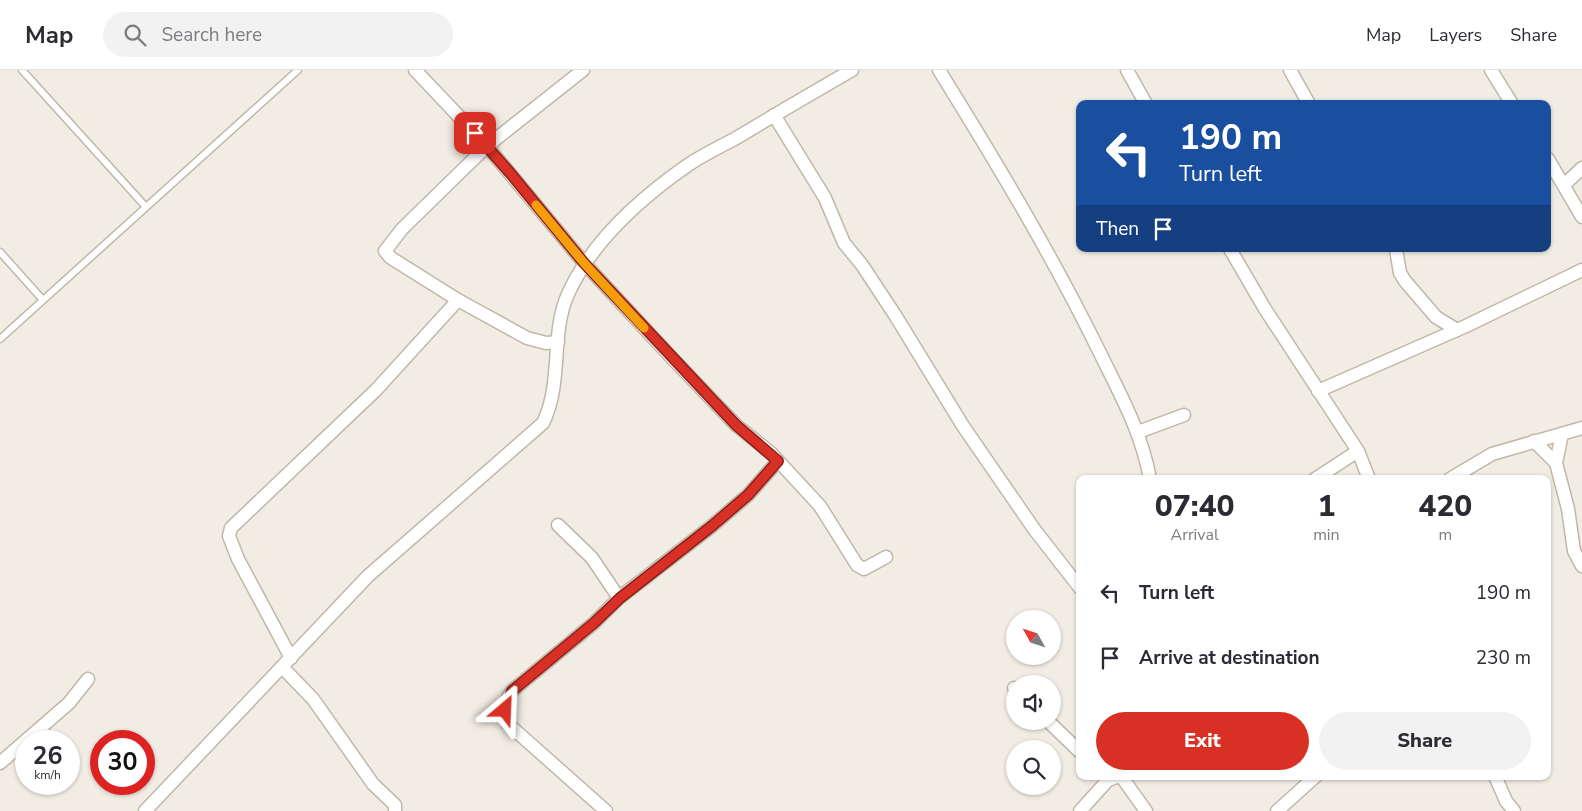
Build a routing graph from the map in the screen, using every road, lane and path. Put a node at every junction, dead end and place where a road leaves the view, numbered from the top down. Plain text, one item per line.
1 (22, 70) edge
2 (297, 70) edge
3 (415, 70) edge
4 (583, 70) edge
5 (852, 70) edge
6 (939, 70) edge
7 (1127, 70) edge
8 (1290, 70) edge
9 (1491, 70) edge
10 (1144, 100) edge
11 (1307, 100) edge
12 (1510, 100) edge
13 (774, 115) junction
14 (487, 146) junction
15 (1551, 164) edge
16 (1582, 168) edge
17 (1564, 185) junction
18 (146, 207) junction
19 (1582, 217) edge
20 (0, 252) edge
21 (1232, 252) edge
22 (1396, 252) edge
23 (584, 263) junction
24 (1582, 270) edge
25 (43, 300) junction
26 (458, 300) junction
27 (1436, 318) junction
28 (1457, 330) junction
29 (0, 339) edge
30 (1434, 340) junction
31 (558, 342) junction
32 (1318, 391) junction
33 (1184, 415) dead end
34 (1582, 428) edge
35 (1138, 432) junction
36 (1562, 434) junction
37 (1534, 442) junction
38 (1358, 451) junction
39 (778, 461) junction
40 (1556, 463) junction
41 (1149, 475) edge
42 (1321, 475) edge
43 (1367, 475) edge
44 (1457, 475) edge
45 (558, 525) dead end
46 (886, 557) dead end
47 (1582, 566) edge
48 (1076, 583) edge
49 (620, 598) junction
50 (291, 658) junction
51 (282, 668) junction
52 (88, 679) dead end
53 (1057, 730) edge
54 (1076, 748) edge
55 (0, 762) edge
56 (1108, 780) edge
57 (1123, 780) edge
58 (1312, 780) edge
59 (1497, 780) edge
60 (145, 811) edge
61 (395, 811) edge
62 (606, 811) edge
63 (1080, 811) edge
64 (1146, 811) edge
65 (1277, 811) edge
66 (1514, 811) edge

1 - 18 lane
2 - 18 lane
3 - 14 street
4 - 14 street
5 - 13 street
6 - 35 street
7 - 10 street
8 - 11 street
9 - 12 street
13 - 23 street
13 - 48 street
14 - 23 street
14 - 26 street
15 - 17 street
16 - 17 street
17 - 19 street
18 - 25 lane
20 - 25 lane
21 - 32 street
22 - 27 street
23 - 31 street
23 - 39 street
24 - 28 street
25 - 29 lane
26 - 31 street
26 - 50 street
27 - 28 street
27 - 30 street
28 - 30 street
30 - 32 street
31 - 50 street
32 - 38 street
33 - 35 street
34 - 36 street
35 - 41 street
36 - 37 street
36 - 40 street
37 - 40 street
37 - 44 street
38 - 42 street
38 - 43 street
39 - 46 street
39 - 49 street
40 - 47 street
45 - 49 street
49 - 62 street
50 - 51 street
51 - 60 street
51 - 61 street
52 - 55 street
53 - 54 street
56 - 63 street
57 - 64 street
58 - 65 street
59 - 66 street

